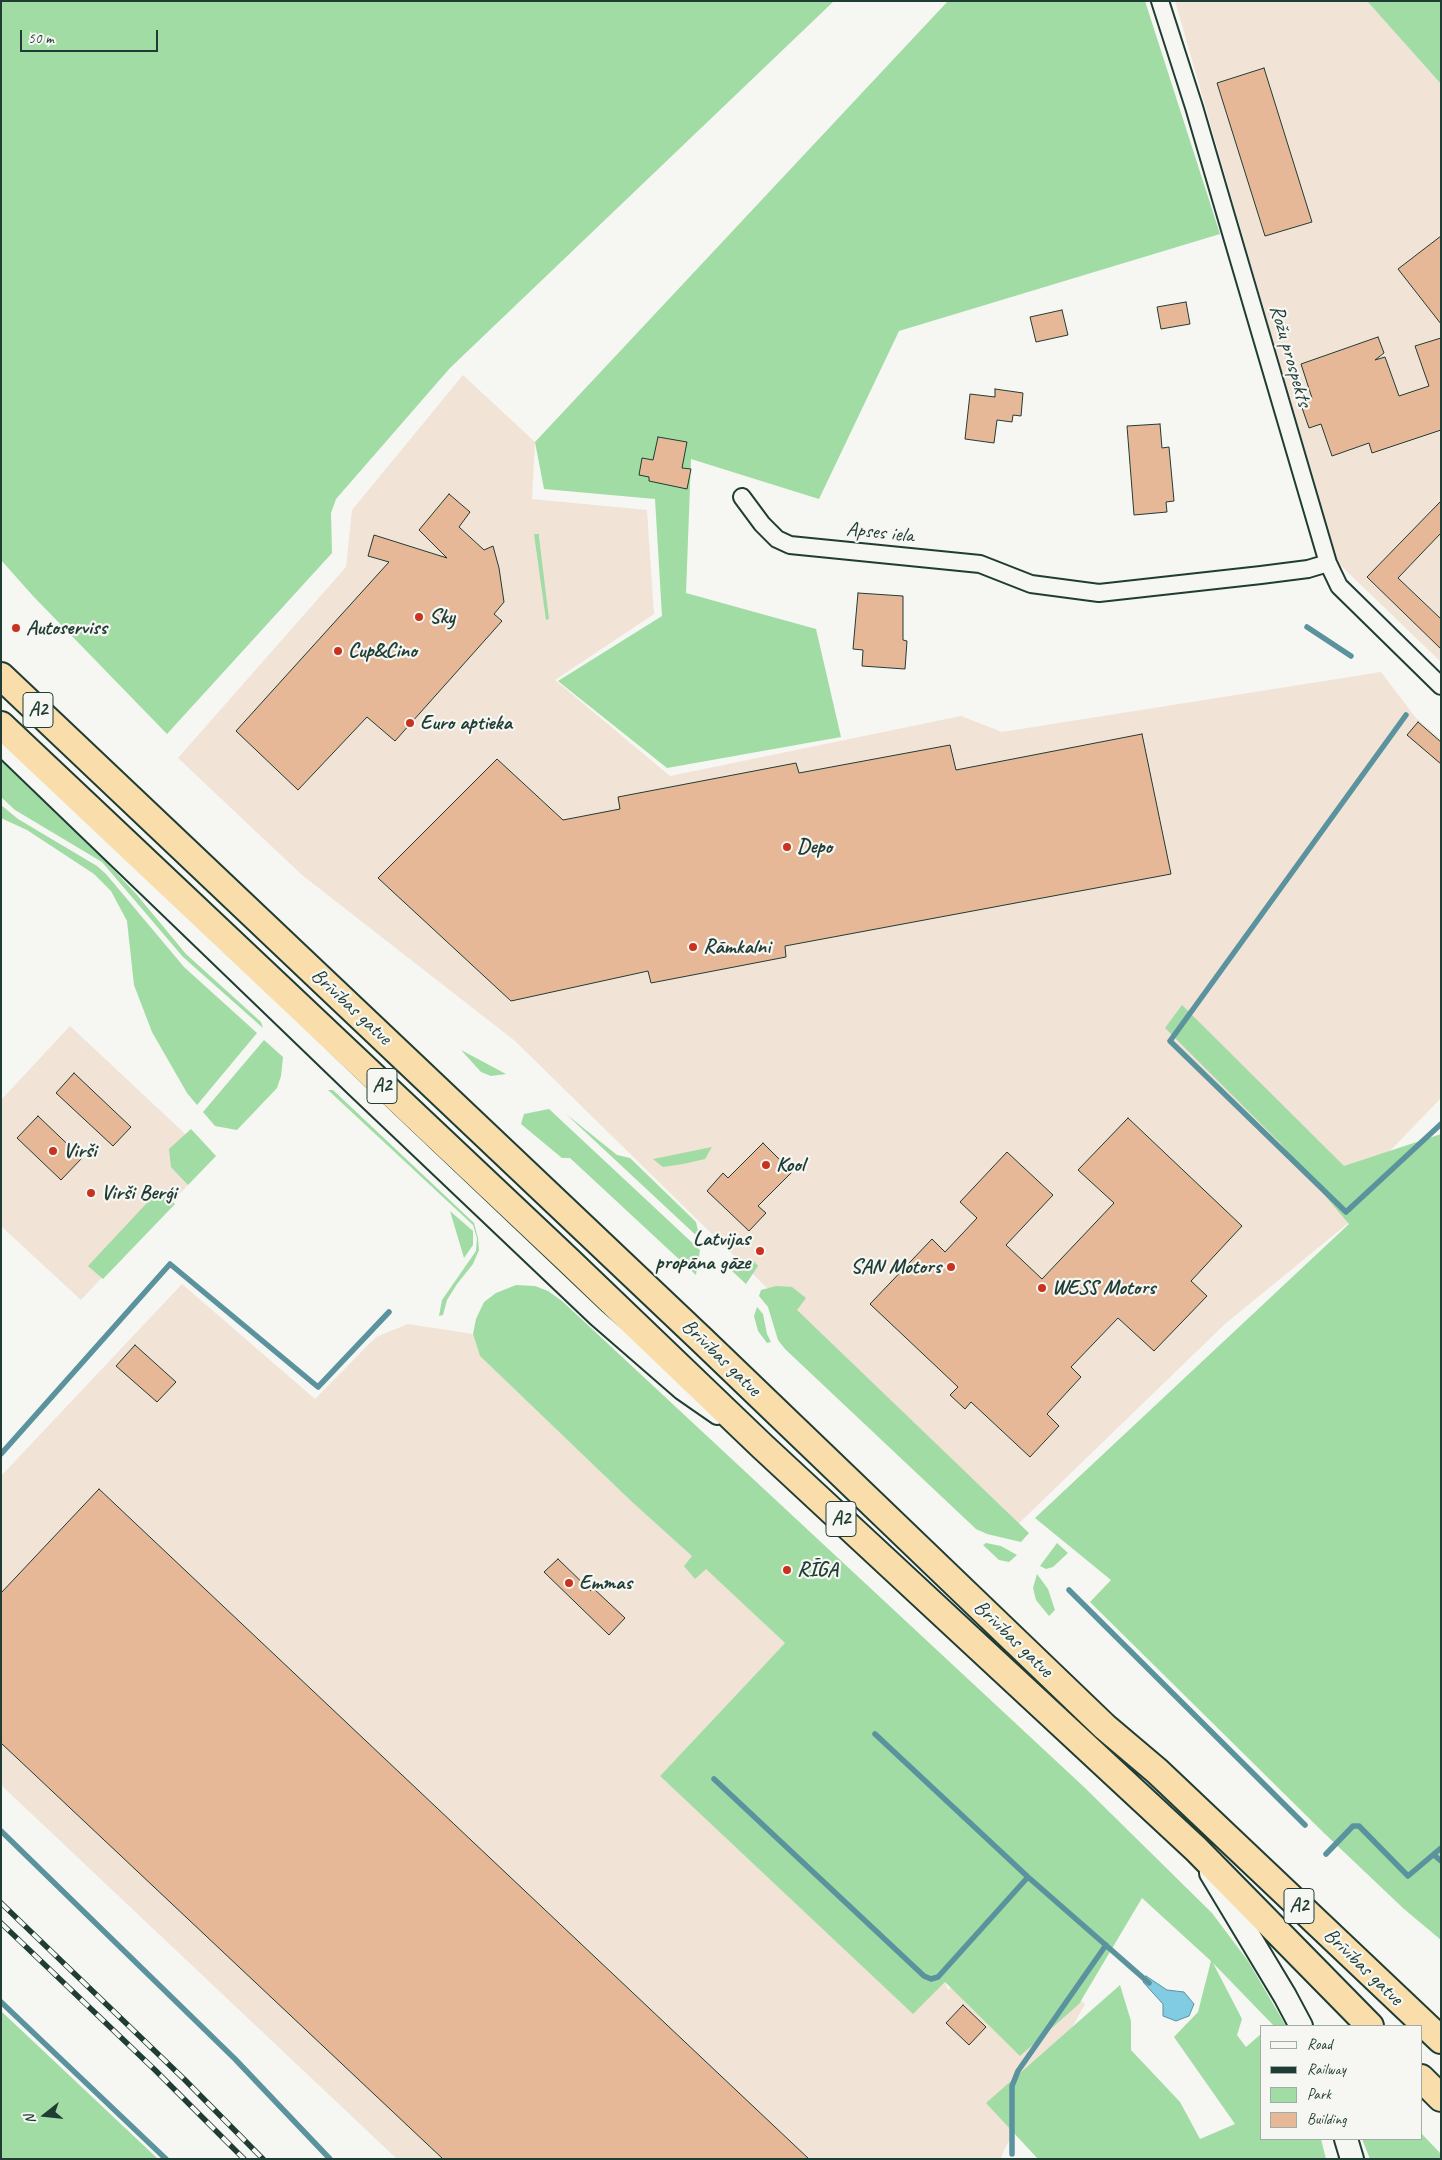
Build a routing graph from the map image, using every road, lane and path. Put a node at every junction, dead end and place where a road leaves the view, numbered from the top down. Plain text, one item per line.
1 (1160, 1) edge
2 (742, 497) dead end
3 (1328, 564) junction
4 (1, 676) edge
5 (1441, 686) edge
6 (1, 725) edge
7 (1, 747) edge
8 (762, 1446) junction
9 (1196, 1849) junction
10 (1300, 2025) edge
11 (1369, 2025) edge
12 (1441, 2040) edge
13 (1422, 2079) edge
14 (1441, 2098) edge
15 (1346, 2140) edge
16 (1352, 2159) edge

1 - 3 street, Rožu prospekts
2 - 3 street, Apses iela
3 - 5 street, Rožu prospekts
4 - 12 highway, Brīvības gatve / A2
6 - 8 highway, Brīvības gatve / A2
7 - 8 street
8 - 9 highway, Brīvības gatve / A2
9 - 10 main road
9 - 11 highway, Brīvības gatve / A2
13 - 14 highway
15 - 16 main road

